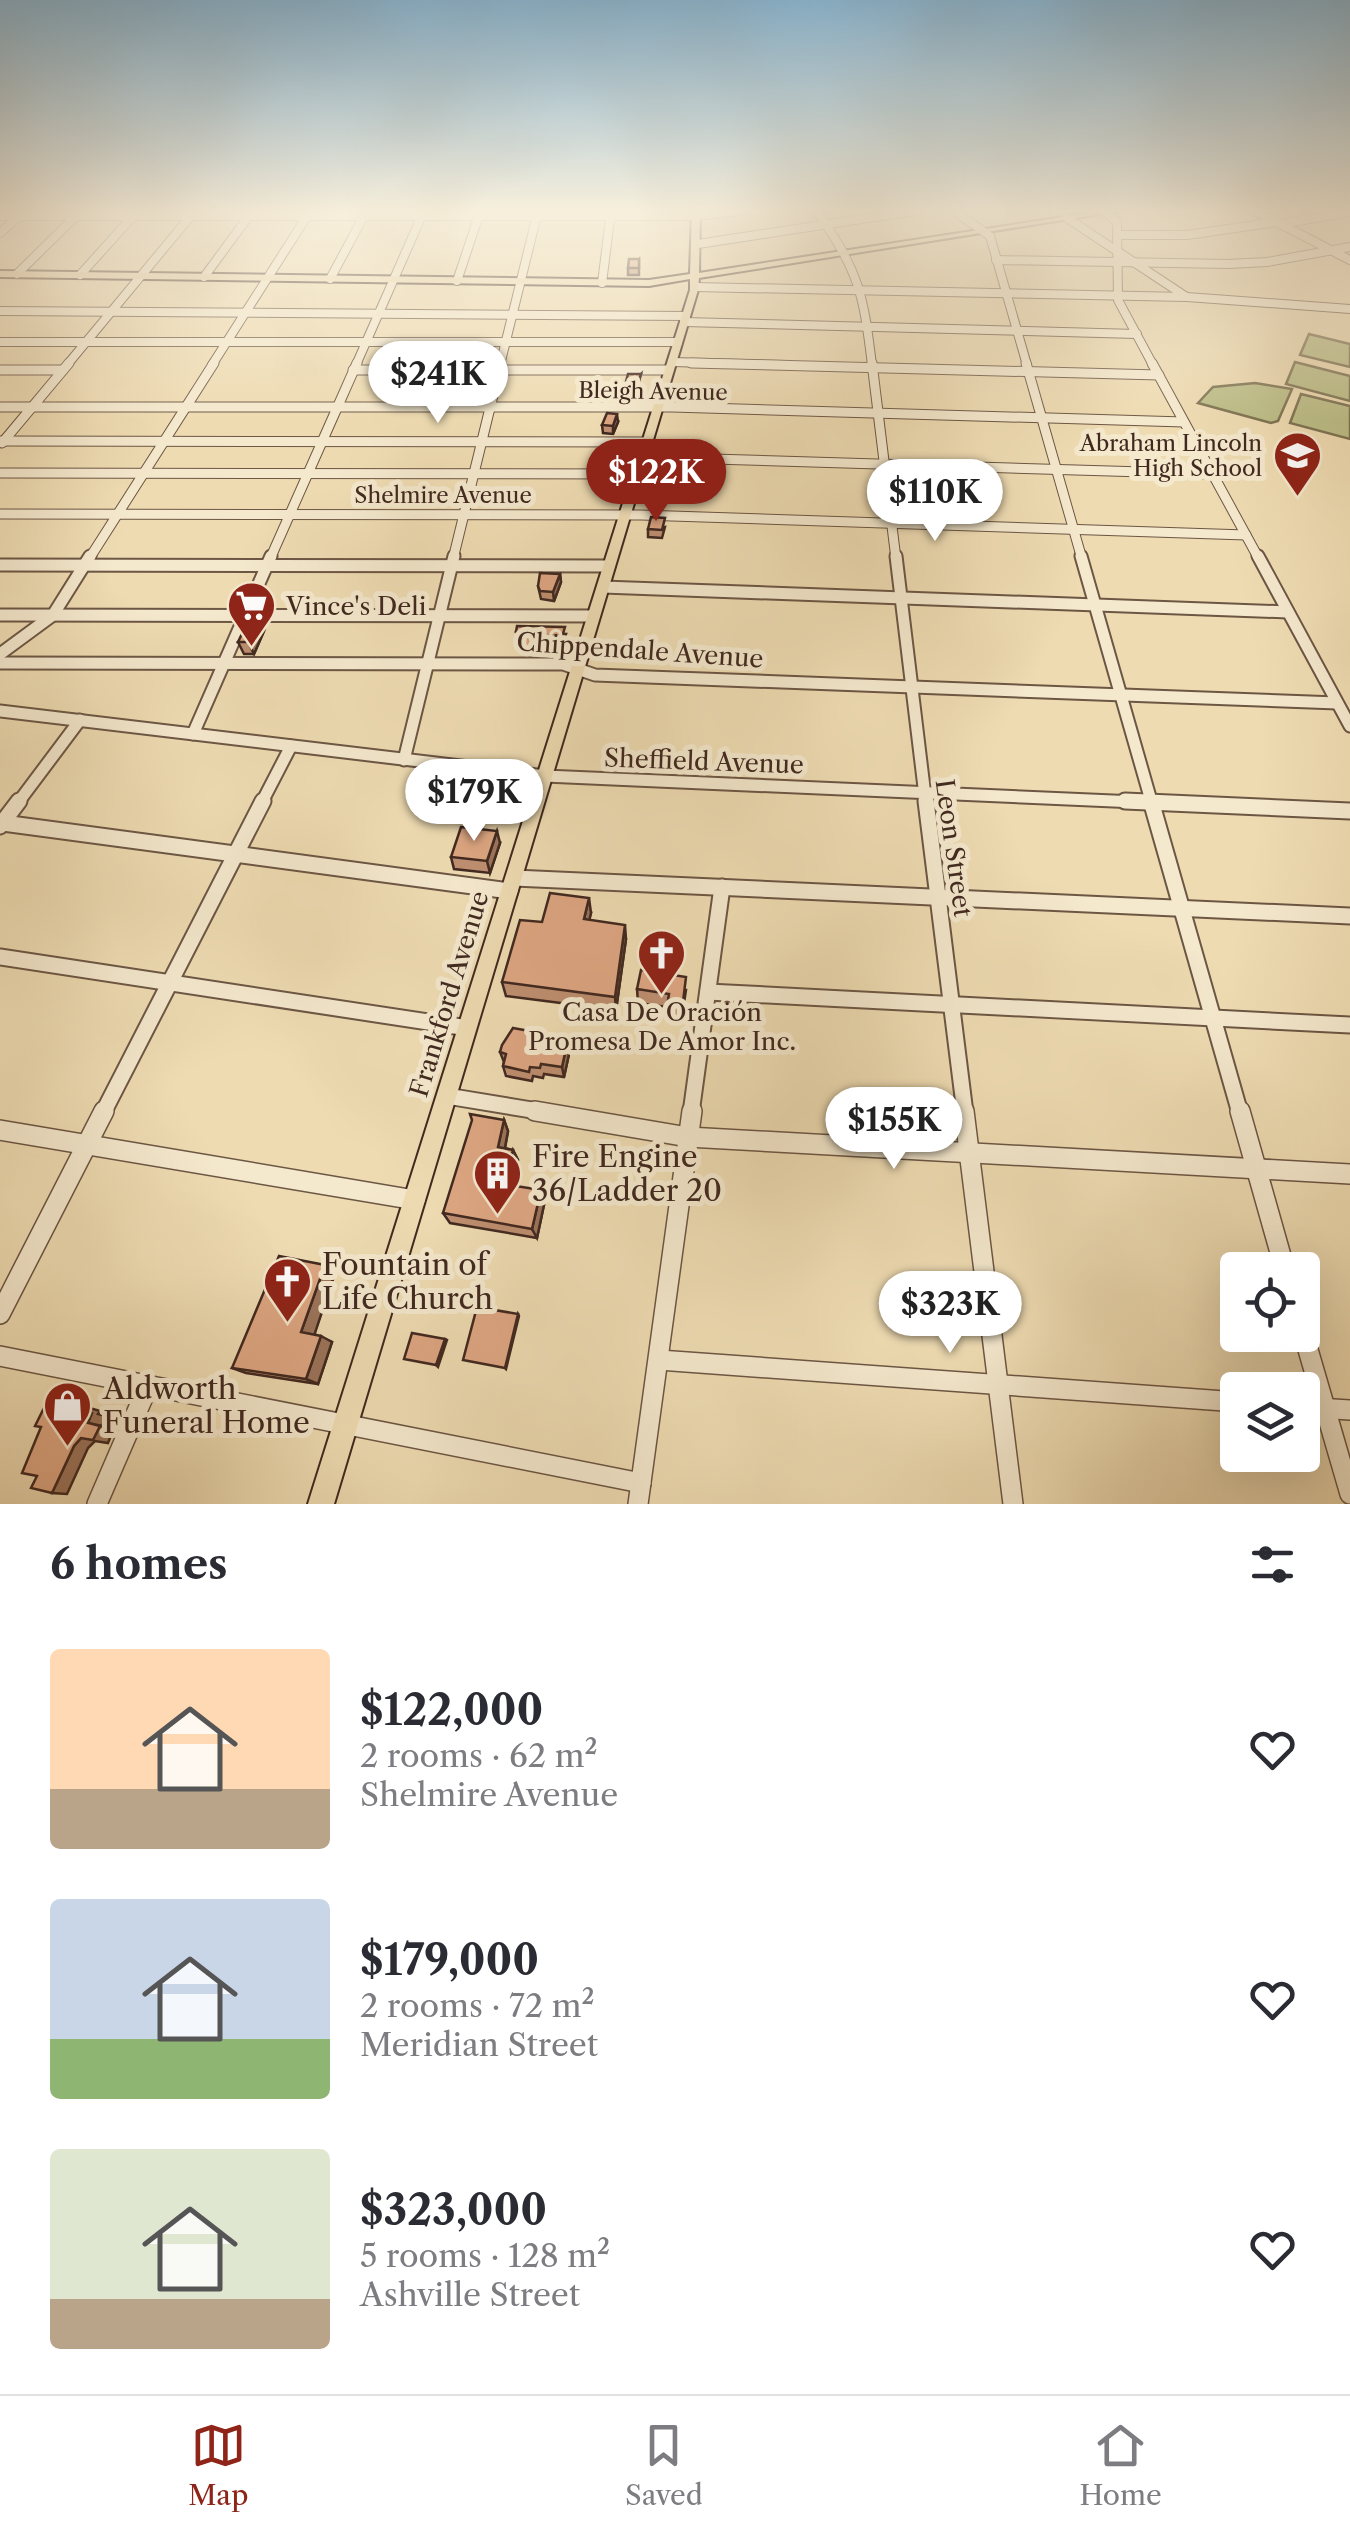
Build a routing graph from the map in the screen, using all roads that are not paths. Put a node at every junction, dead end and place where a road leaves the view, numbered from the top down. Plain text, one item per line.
1 (138, 281) edge
2 (266, 281) edge
3 (393, 281) edge
4 (469, 281) edge
5 (700, 281) edge
6 (857, 281) edge
7 (1002, 281) edge
8 (1118, 281) edge
9 (1163, 281) edge
10 (521, 282) junction
11 (696, 282) junction
12 (602, 283) joint
13 (861, 290) junction
14 (1006, 293) junction
15 (1118, 295) junction
16 (1187, 297) junction
17 (1350, 310) edge
18 (0, 311) edge
19 (112, 311) junction
20 (244, 313) junction
21 (378, 315) junction
22 (513, 315) junction
23 (685, 319) junction
24 (866, 327) junction
25 (1017, 331) junction
26 (1137, 334) junction
27 (0, 342) edge
28 (88, 342) junction
29 (228, 342) junction
30 (366, 342) junction
31 (506, 342) junction
32 (678, 342) junction
33 (671, 366) junction
34 (870, 368) junction
35 (0, 370) edge
36 (63, 370) junction
37 (353, 370) junction
38 (499, 370) junction
39 (1028, 372) junction
40 (1159, 376) junction
41 (0, 407) edge
42 (32, 407) junction
43 (185, 407) junction
44 (337, 407) junction
45 (490, 407) junction
46 (658, 407) junction
47 (876, 413) junction
48 (1042, 418) junction
49 (1184, 422) junction
50 (163, 441) junction
51 (322, 441) junction
52 (481, 442) junction
53 (648, 442) junction
54 (2, 443) edge
55 (643, 457) junction
56 (883, 464) junction
57 (1056, 470) junction
58 (0, 473) edge
59 (142, 474) junction
60 (308, 474) junction
61 (473, 474) junction
62 (638, 474) junction
63 (1212, 474) junction
64 (0, 514) edge
65 (116, 514) junction
66 (290, 514) junction
67 (463, 515) junction
68 (625, 515) junction
69 (890, 523) junction
70 (1074, 529) junction
71 (1246, 534) junction
72 (0, 565) edge
73 (84, 565) junction
74 (268, 566) junction
75 (451, 566) junction
76 (610, 566) junction
77 (603, 587) junction
78 (900, 598) junction
79 (1095, 605) junction
80 (1288, 612) junction
81 (0, 615) edge
82 (53, 615) junction
83 (245, 615) junction
84 (439, 616) junction
85 (594, 616) junction
86 (0, 654) edge
87 (0, 663) edge
88 (224, 664) junction
89 (427, 664) junction
90 (578, 669) junction
91 (911, 687) junction
92 (1122, 695) junction
93 (1337, 703) junction
94 (0, 710) edge
95 (80, 720) junction
96 (1350, 726) edge
97 (194, 734) junction
98 (290, 746) junction
99 (404, 760) junction
100 (545, 776) junction
101 (924, 793) junction
102 (1152, 803) junction
103 (1350, 811) edge
104 (2, 824) edge
105 (235, 854) junction
106 (512, 884) junction
107 (722, 887) junction
108 (938, 897) junction
109 (1184, 909) junction
110 (1350, 916) edge
111 (0, 957) edge
112 (168, 982) junction
113 (708, 992) junction
114 (951, 1005) junction
115 (1214, 1018) junction
116 (1350, 1025) edge
117 (468, 1028) junction
118 (446, 1096) junction
119 (0, 1130) edge
120 (688, 1137) junction
121 (87, 1145) junction
122 (970, 1152) junction
123 (1256, 1168) junction
124 (1350, 1174) edge
125 (414, 1200) junction
126 (1280, 1252) edge
127 (0, 1314) edge
128 (1309, 1352) edge
129 (0, 1356) edge
130 (659, 1360) junction
131 (999, 1384) junction
132 (148, 1386) junction
133 (1220, 1401) edge
134 (1320, 1408) edge
135 (1326, 1409) junction
136 (1350, 1410) edge
137 (346, 1425) junction
138 (640, 1493) edge
139 (1350, 1494) edge
140 (97, 1504) edge
141 (322, 1504) edge
142 (1013, 1504) edge

1 - 19 street
2 - 20 street
3 - 21 street
4 - 10 main road
5 - 11 main road
6 - 13 street, Leon Street
7 - 14 street
8 - 15 street
9 - 16 street
10 - 12 main road
10 - 22 street
11 - 12 main road
11 - 13 street
11 - 23 main road, Frankford Avenue
13 - 14 street
13 - 24 street, Leon Street
14 - 15 street
14 - 25 street
15 - 16 street
15 - 26 street
16 - 17 street
18 - 19 street
19 - 20 street
19 - 28 street
20 - 21 street
20 - 29 street
21 - 22 street
21 - 30 street
22 - 23 street
22 - 31 street
23 - 24 street
23 - 32 main road, Frankford Avenue
24 - 25 street
24 - 34 street, Leon Street
25 - 26 street
25 - 39 street
26 - 40 street
27 - 28 street
28 - 29 street
28 - 36 street
29 - 30 street
29 - 43 street
30 - 31 street
30 - 37 street
31 - 32 street
31 - 38 street
32 - 33 main road, Frankford Avenue
33 - 34 street
33 - 38 street
33 - 46 main road, Frankford Avenue
34 - 39 street
34 - 47 street, Leon Street
35 - 36 street
36 - 42 street
37 - 38 street
37 - 44 street
38 - 45 street
39 - 40 street
39 - 48 street
40 - 49 street
41 - 42 street, Bleigh Avenue
42 - 43 street, Bleigh Avenue
42 - 54 street
43 - 44 street, Bleigh Avenue
43 - 50 street
44 - 45 street, Bleigh Avenue
44 - 51 street
45 - 46 street, Bleigh Avenue
45 - 52 street
46 - 47 street, Bleigh Avenue
46 - 53 main road, Frankford Avenue
47 - 48 street, Bleigh Avenue
47 - 56 street, Leon Street
48 - 49 street, Bleigh Avenue
48 - 57 street
49 - 63 street
50 - 51 street
50 - 54 street
50 - 59 street
51 - 52 street
51 - 60 street
52 - 53 street
52 - 61 street
53 - 55 main road, Frankford Avenue
55 - 56 street
55 - 62 main road, Frankford Avenue
56 - 57 street
56 - 69 street, Leon Street
57 - 63 street
57 - 70 street
58 - 59 street
59 - 60 street
59 - 65 street
60 - 61 street
60 - 66 street
61 - 62 street
61 - 67 street
62 - 68 main road, Frankford Avenue
63 - 71 street
64 - 65 street, Shelmire Avenue
65 - 66 street, Shelmire Avenue
65 - 73 street
66 - 67 street, Shelmire Avenue
66 - 74 street
67 - 68 street, Shelmire Avenue
67 - 75 street
68 - 69 street, Shelmire Avenue
68 - 76 main road, Frankford Avenue
69 - 70 street, Shelmire Avenue
69 - 78 street, Leon Street
70 - 71 street, Shelmire Avenue
70 - 79 street
71 - 80 street
72 - 73 street
73 - 74 street
73 - 82 street
74 - 75 street
74 - 83 street
75 - 76 street
75 - 84 street
76 - 77 main road, Frankford Avenue
77 - 78 street
77 - 85 main road, Frankford Avenue
78 - 79 street
78 - 91 street, Leon Street
79 - 80 street
79 - 92 street
80 - 93 street
81 - 82 street
82 - 83 street
82 - 86 street
83 - 84 street
83 - 88 street
84 - 85 street
84 - 89 street
85 - 90 main road, Frankford Avenue
87 - 88 street, Chippendale Avenue
88 - 89 street, Chippendale Avenue
88 - 97 street
89 - 90 street, Chippendale Avenue
89 - 99 street
90 - 91 street, Chippendale Avenue
90 - 100 main road, Frankford Avenue
91 - 92 street, Chippendale Avenue
91 - 101 street, Leon Street
92 - 93 street, Chippendale Avenue
92 - 102 street
93 - 96 street
94 - 95 street, Sheffield Avenue
95 - 97 street, Sheffield Avenue
95 - 104 street
97 - 98 street, Sheffield Avenue
98 - 99 street, Sheffield Avenue
98 - 105 street
99 - 100 street, Sheffield Avenue
100 - 101 street, Sheffield Avenue
100 - 106 main road, Frankford Avenue
101 - 102 street, Sheffield Avenue
101 - 108 street, Leon Street
102 - 103 street, Sheffield Avenue
102 - 109 street
104 - 105 street
105 - 106 street
105 - 112 street
106 - 107 street
106 - 117 main road, Frankford Avenue
107 - 108 street
107 - 113 street
108 - 109 street
108 - 114 street, Leon Street
109 - 110 street
109 - 115 street
111 - 112 street
112 - 117 street
112 - 121 street
113 - 114 street
113 - 120 street
114 - 115 street
114 - 122 street, Leon Street
115 - 116 street
115 - 123 street
117 - 118 main road, Frankford Avenue
118 - 120 street
118 - 125 main road, Frankford Avenue
119 - 121 street
120 - 122 street
120 - 130 street
121 - 125 street
121 - 127 street
122 - 123 street
122 - 131 street, Leon Street
123 - 124 street
123 - 126 street
125 - 137 main road, Frankford Avenue
128 - 135 street
129 - 132 street
130 - 131 street
130 - 138 street
131 - 133 street
131 - 142 street, Leon Street
132 - 137 street
132 - 140 street
134 - 135 street
135 - 136 street
135 - 139 street
137 - 138 street
137 - 141 main road, Frankford Avenue

